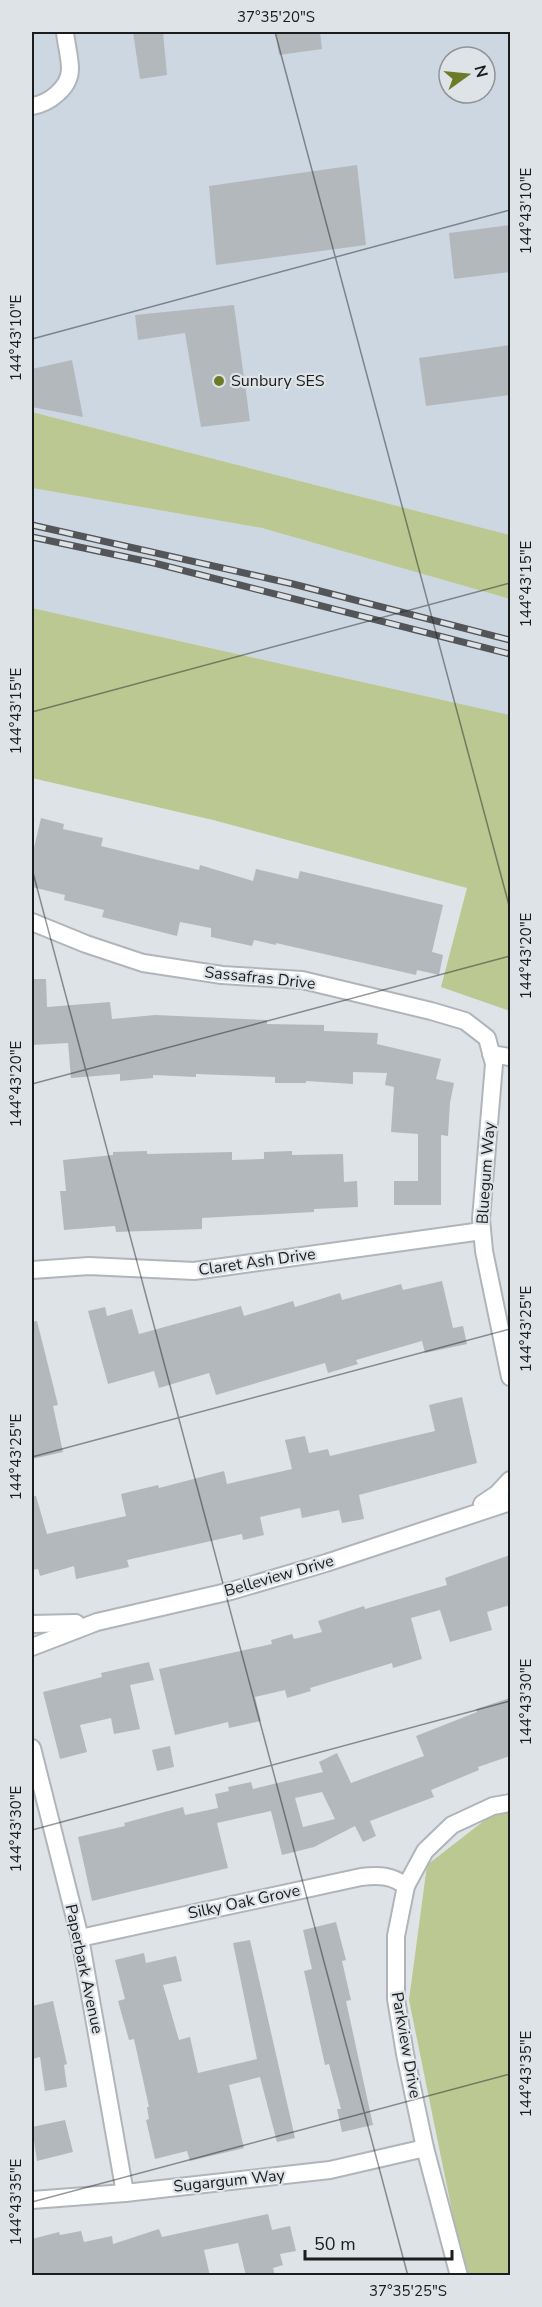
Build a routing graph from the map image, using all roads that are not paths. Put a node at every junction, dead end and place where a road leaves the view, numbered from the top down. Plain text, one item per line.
1 (65, 32) edge
2 (32, 106) edge
3 (32, 922) edge
4 (489, 1046) junction
5 (510, 1058) edge
6 (482, 1231) junction
7 (32, 1270) edge
8 (510, 1377) edge
9 (510, 1480) edge
10 (510, 1502) edge
11 (458, 1519) junction
12 (98, 1622) junction
13 (32, 1624) edge
14 (32, 1647) edge
15 (32, 1748) edge
16 (510, 1803) edge
17 (406, 1886) junction
18 (80, 1938) junction
19 (425, 2148) junction
20 (125, 2193) junction
21 (32, 2200) edge
22 (457, 2273) edge

1 - 2 street
3 - 4 street, Sassafras Drive
4 - 5 street
4 - 6 street, Bluegum Way
6 - 7 street, Claret Ash Drive
6 - 8 street, Bluegum Way
9 - 11 street, Belleview Drive
10 - 11 street, Belleview Drive
11 - 12 street, Belleview Drive
12 - 13 street, Belleview Drive
12 - 14 street, Belleview Drive
15 - 18 street, Paperbark Avenue
16 - 17 street, Parkview Drive
17 - 18 street, Silky Oak Grove
17 - 19 street, Parkview Drive
18 - 20 street, Paperbark Avenue
19 - 20 street, Sugargum Way
19 - 22 street, Parkview Drive
20 - 21 street, Sugargum Way

